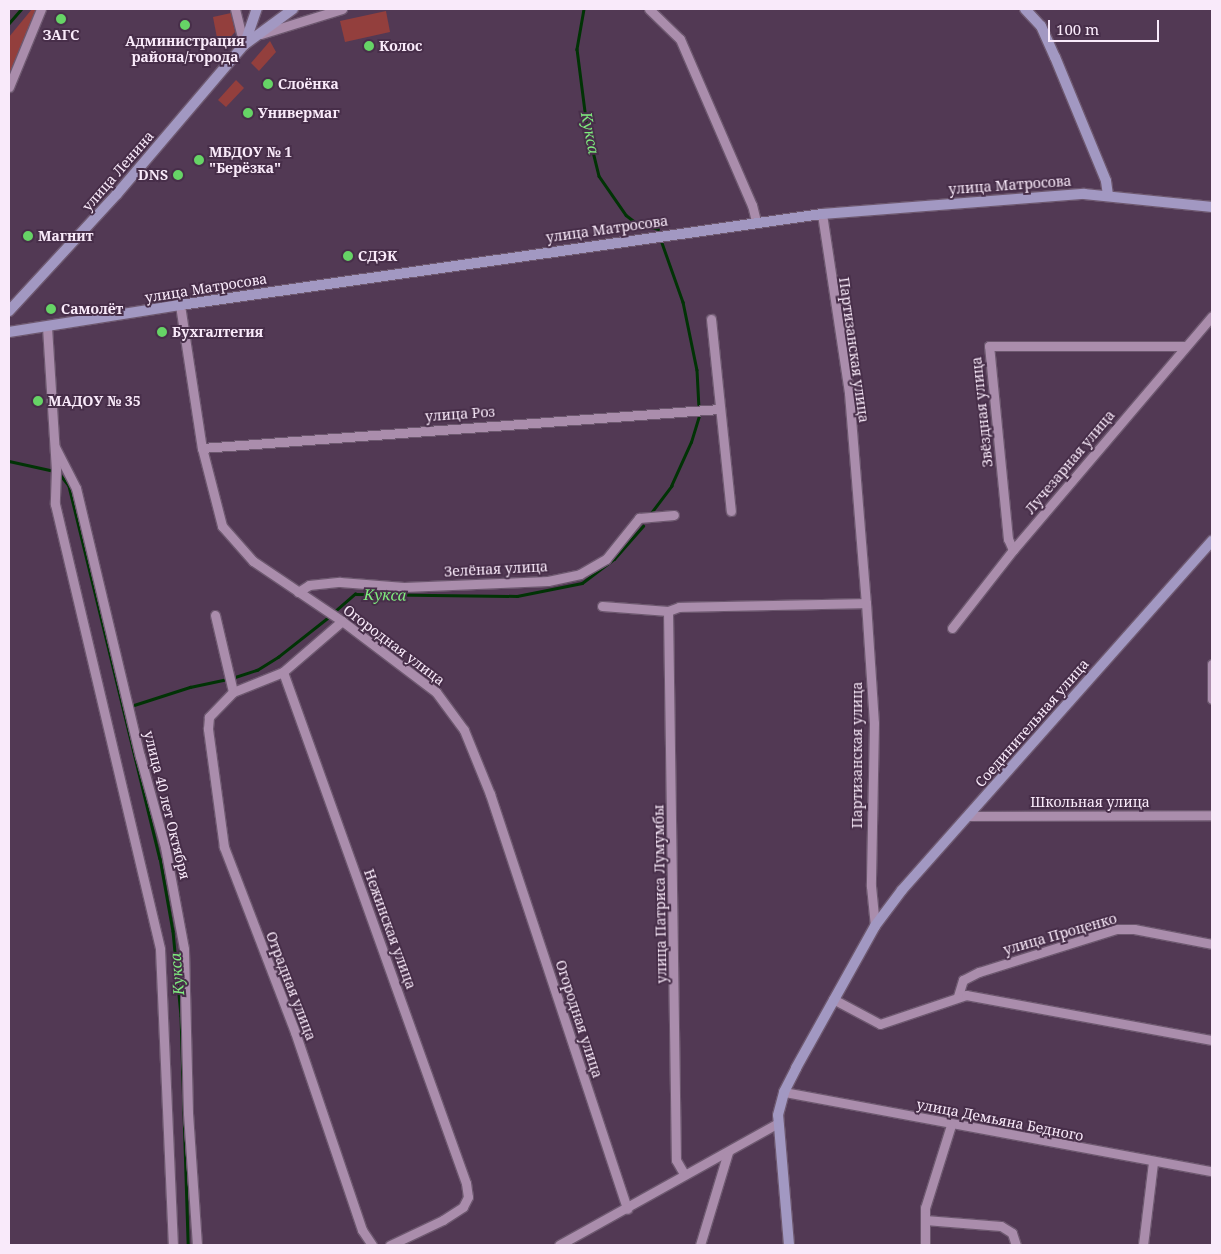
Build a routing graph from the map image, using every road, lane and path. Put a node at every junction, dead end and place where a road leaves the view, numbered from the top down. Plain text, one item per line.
1 (41, 9) edge
2 (235, 9) edge
3 (257, 9) edge
4 (293, 9) edge
5 (342, 9) edge
6 (1026, 9) edge
7 (655, 10) edge
8 (253, 36) junction
9 (244, 45) junction
10 (9, 87) edge
11 (1108, 195) junction
12 (1212, 207) edge
13 (822, 214) junction
14 (756, 221) junction
15 (180, 305) junction
16 (9, 311) edge
17 (1212, 316) edge
18 (711, 319) dead end
19 (48, 327) junction
20 (9, 332) edge
21 (1186, 346) junction
22 (719, 409) junction
23 (53, 444) junction
24 (202, 448) junction
25 (730, 512) dead end
26 (674, 515) dead end
27 (1212, 541) edge
28 (1013, 550) junction
29 (298, 592) junction
30 (866, 603) junction
31 (602, 606) dead end
32 (668, 611) junction
33 (215, 615) dead end
34 (339, 619) junction
35 (952, 628) dead end
36 (1212, 664) edge
37 (283, 672) junction
38 (233, 692) junction
39 (1212, 699) edge
40 (1212, 815) edge
41 (968, 816) junction
42 (875, 926) junction
43 (1212, 944) edge
44 (958, 996) junction
45 (833, 999) junction
46 (1212, 1040) edge
47 (784, 1092) junction
48 (778, 1123) junction
49 (951, 1125) junction
50 (728, 1152) junction
51 (1153, 1162) junction
52 (1212, 1171) edge
53 (684, 1174) junction
54 (627, 1209) junction
55 (925, 1220) junction
56 (173, 1245) edge
57 (197, 1245) edge
58 (372, 1245) edge
59 (390, 1245) edge
60 (559, 1245) edge
61 (700, 1245) edge
62 (789, 1245) edge
63 (925, 1245) edge
64 (1016, 1245) edge
65 (1143, 1245) edge

1 - 10 street
2 - 9 street
3 - 9 street, улица Ленина
4 - 8 street, улица Ленина
5 - 8 street
6 - 11 street
7 - 14 street
8 - 9 street, улица Ленина
9 - 16 street, улица Ленина
11 - 12 street, улица Матросова
11 - 13 street, улица Матросова
13 - 14 street, улица Матросова
13 - 30 street, Партизанская улица
14 - 15 street, улица Матросова
15 - 19 street, улица Матросова
15 - 24 street, Огородная улица
17 - 21 street, Лучезарная улица
18 - 22 street
19 - 20 street, улица Матросова
19 - 23 street, улица 40 лет Октября
21 - 28 street, Лучезарная улица
21 - 28 street, Звёздная улица
22 - 24 street, улица Роз
22 - 25 street
23 - 56 street, улица 40 лет Октября
23 - 57 street, улица 40 лет Октября
24 - 29 street, Огородная улица
26 - 29 street, Зелёная улица
27 - 41 street, Соединительная улица
28 - 35 street, Лучезарная улица
29 - 34 street, Огородная улица
30 - 32 street
30 - 42 street, Партизанская улица
31 - 32 street
32 - 53 street, улица Патриса Лумумбы
33 - 38 street
34 - 37 street
34 - 54 street, Огородная улица
36 - 39 street
37 - 38 street
37 - 59 street, Нежинская улица
38 - 58 street, Отрадная улица
40 - 41 street, Школьная улица
41 - 42 street, Соединительная улица
42 - 45 street
43 - 44 street, улица Проценко
44 - 45 street
44 - 46 street
45 - 47 street
47 - 48 street
47 - 49 street, улица Демьяна Бедного
48 - 50 street
48 - 62 street
49 - 51 street, улица Демьяна Бедного
49 - 55 street
50 - 53 street
50 - 61 street
51 - 52 street, улица Демьяна Бедного
51 - 65 street
53 - 54 street
54 - 60 street
55 - 63 street
55 - 64 street

